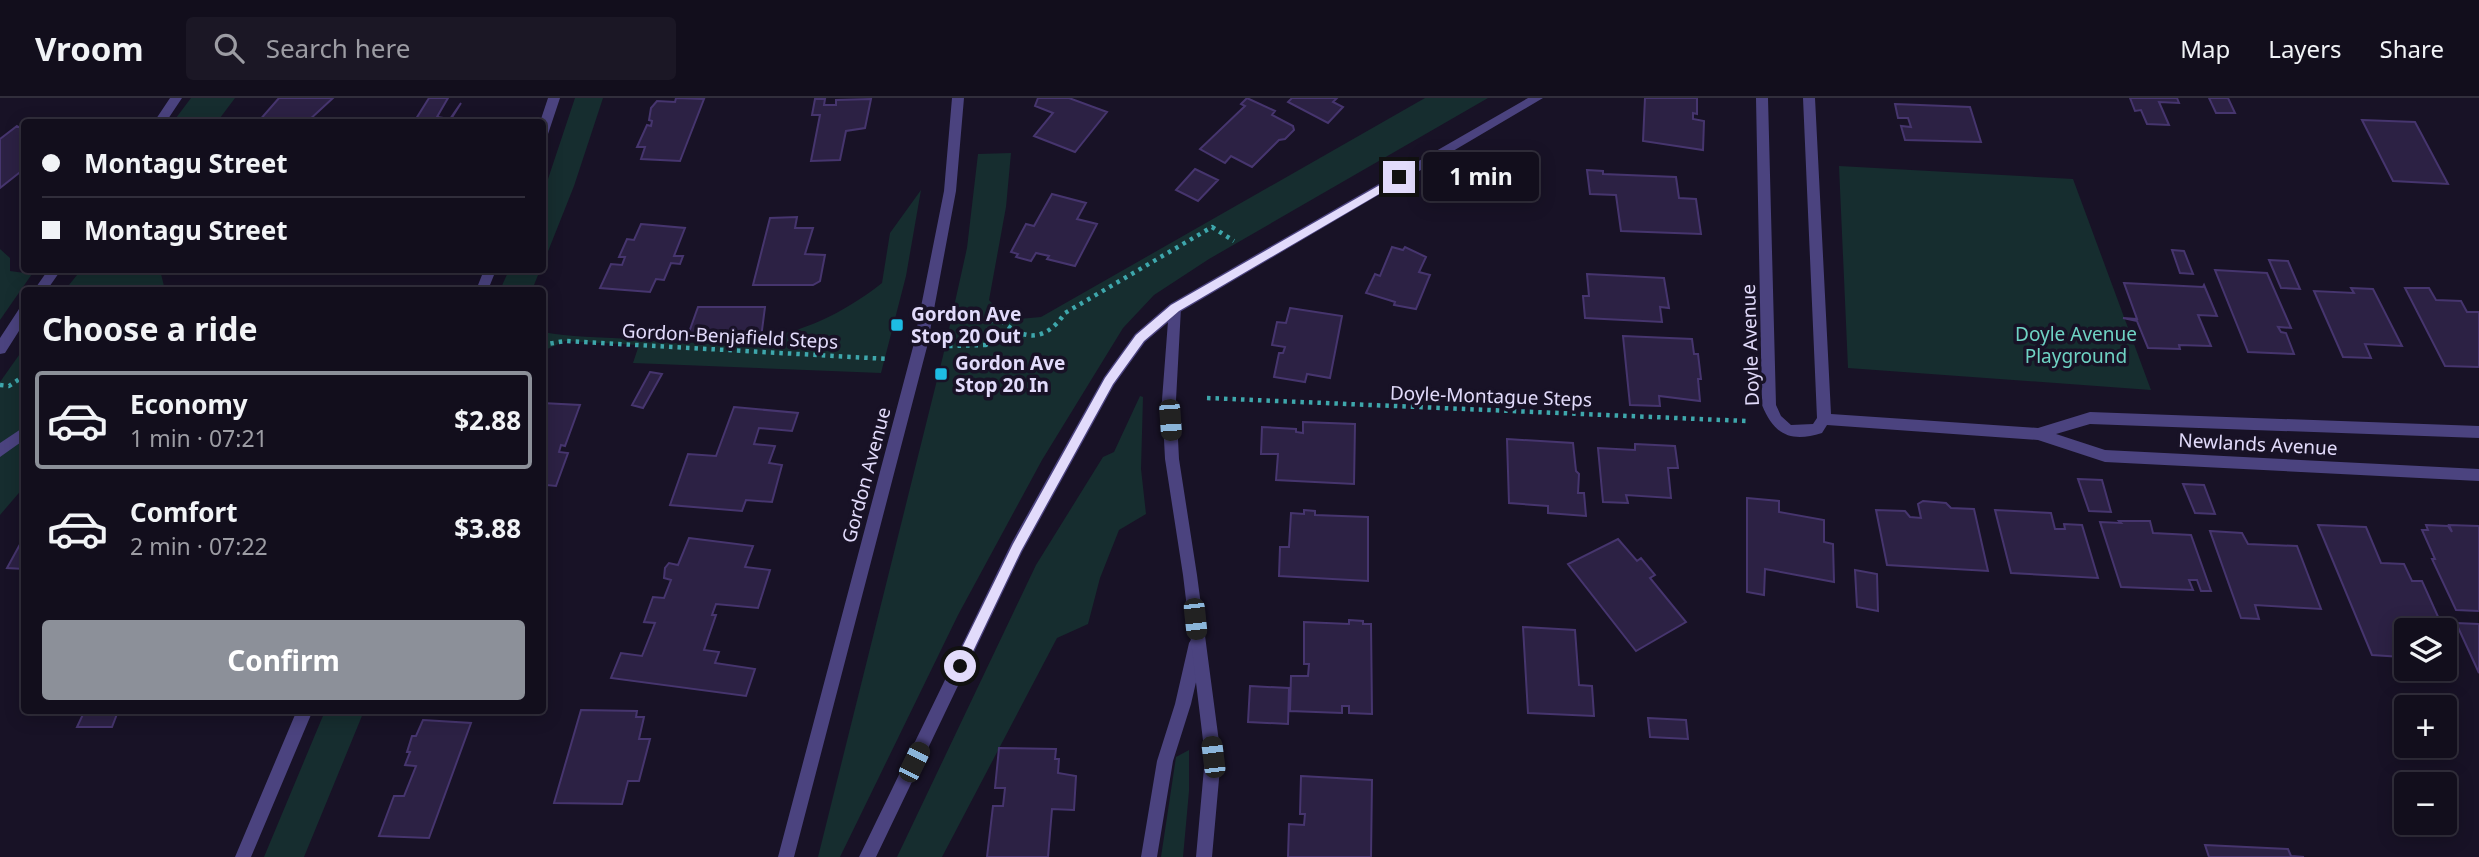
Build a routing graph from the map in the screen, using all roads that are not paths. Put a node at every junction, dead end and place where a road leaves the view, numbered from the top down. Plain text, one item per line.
1 (176, 98) edge
2 (554, 98) edge
3 (958, 98) edge
4 (1536, 98) edge
5 (1762, 98) edge
6 (1809, 98) edge
7 (162, 119) edge
8 (546, 122) edge
9 (1175, 308) junction
10 (21, 318) edge
11 (0, 349) edge
12 (1824, 419) junction
13 (2479, 432) edge
14 (2038, 434) junction
15 (21, 435) edge
16 (0, 451) edge
17 (2479, 475) edge
18 (1198, 641) junction
19 (303, 714) edge
20 (243, 857) edge
21 (786, 857) edge
22 (867, 857) edge
23 (1149, 857) edge
24 (1204, 857) edge

1 - 7 street
2 - 8 street
3 - 21 street, Gordon Avenue
4 - 9 street
5 - 12 street, Doyle Avenue
6 - 12 street
9 - 18 street
9 - 22 street
10 - 11 street
12 - 14 street, Newlands Avenue
13 - 14 street, Newlands Avenue
14 - 17 street, Newlands Avenue
15 - 16 street
18 - 23 street
18 - 24 street
19 - 20 street

